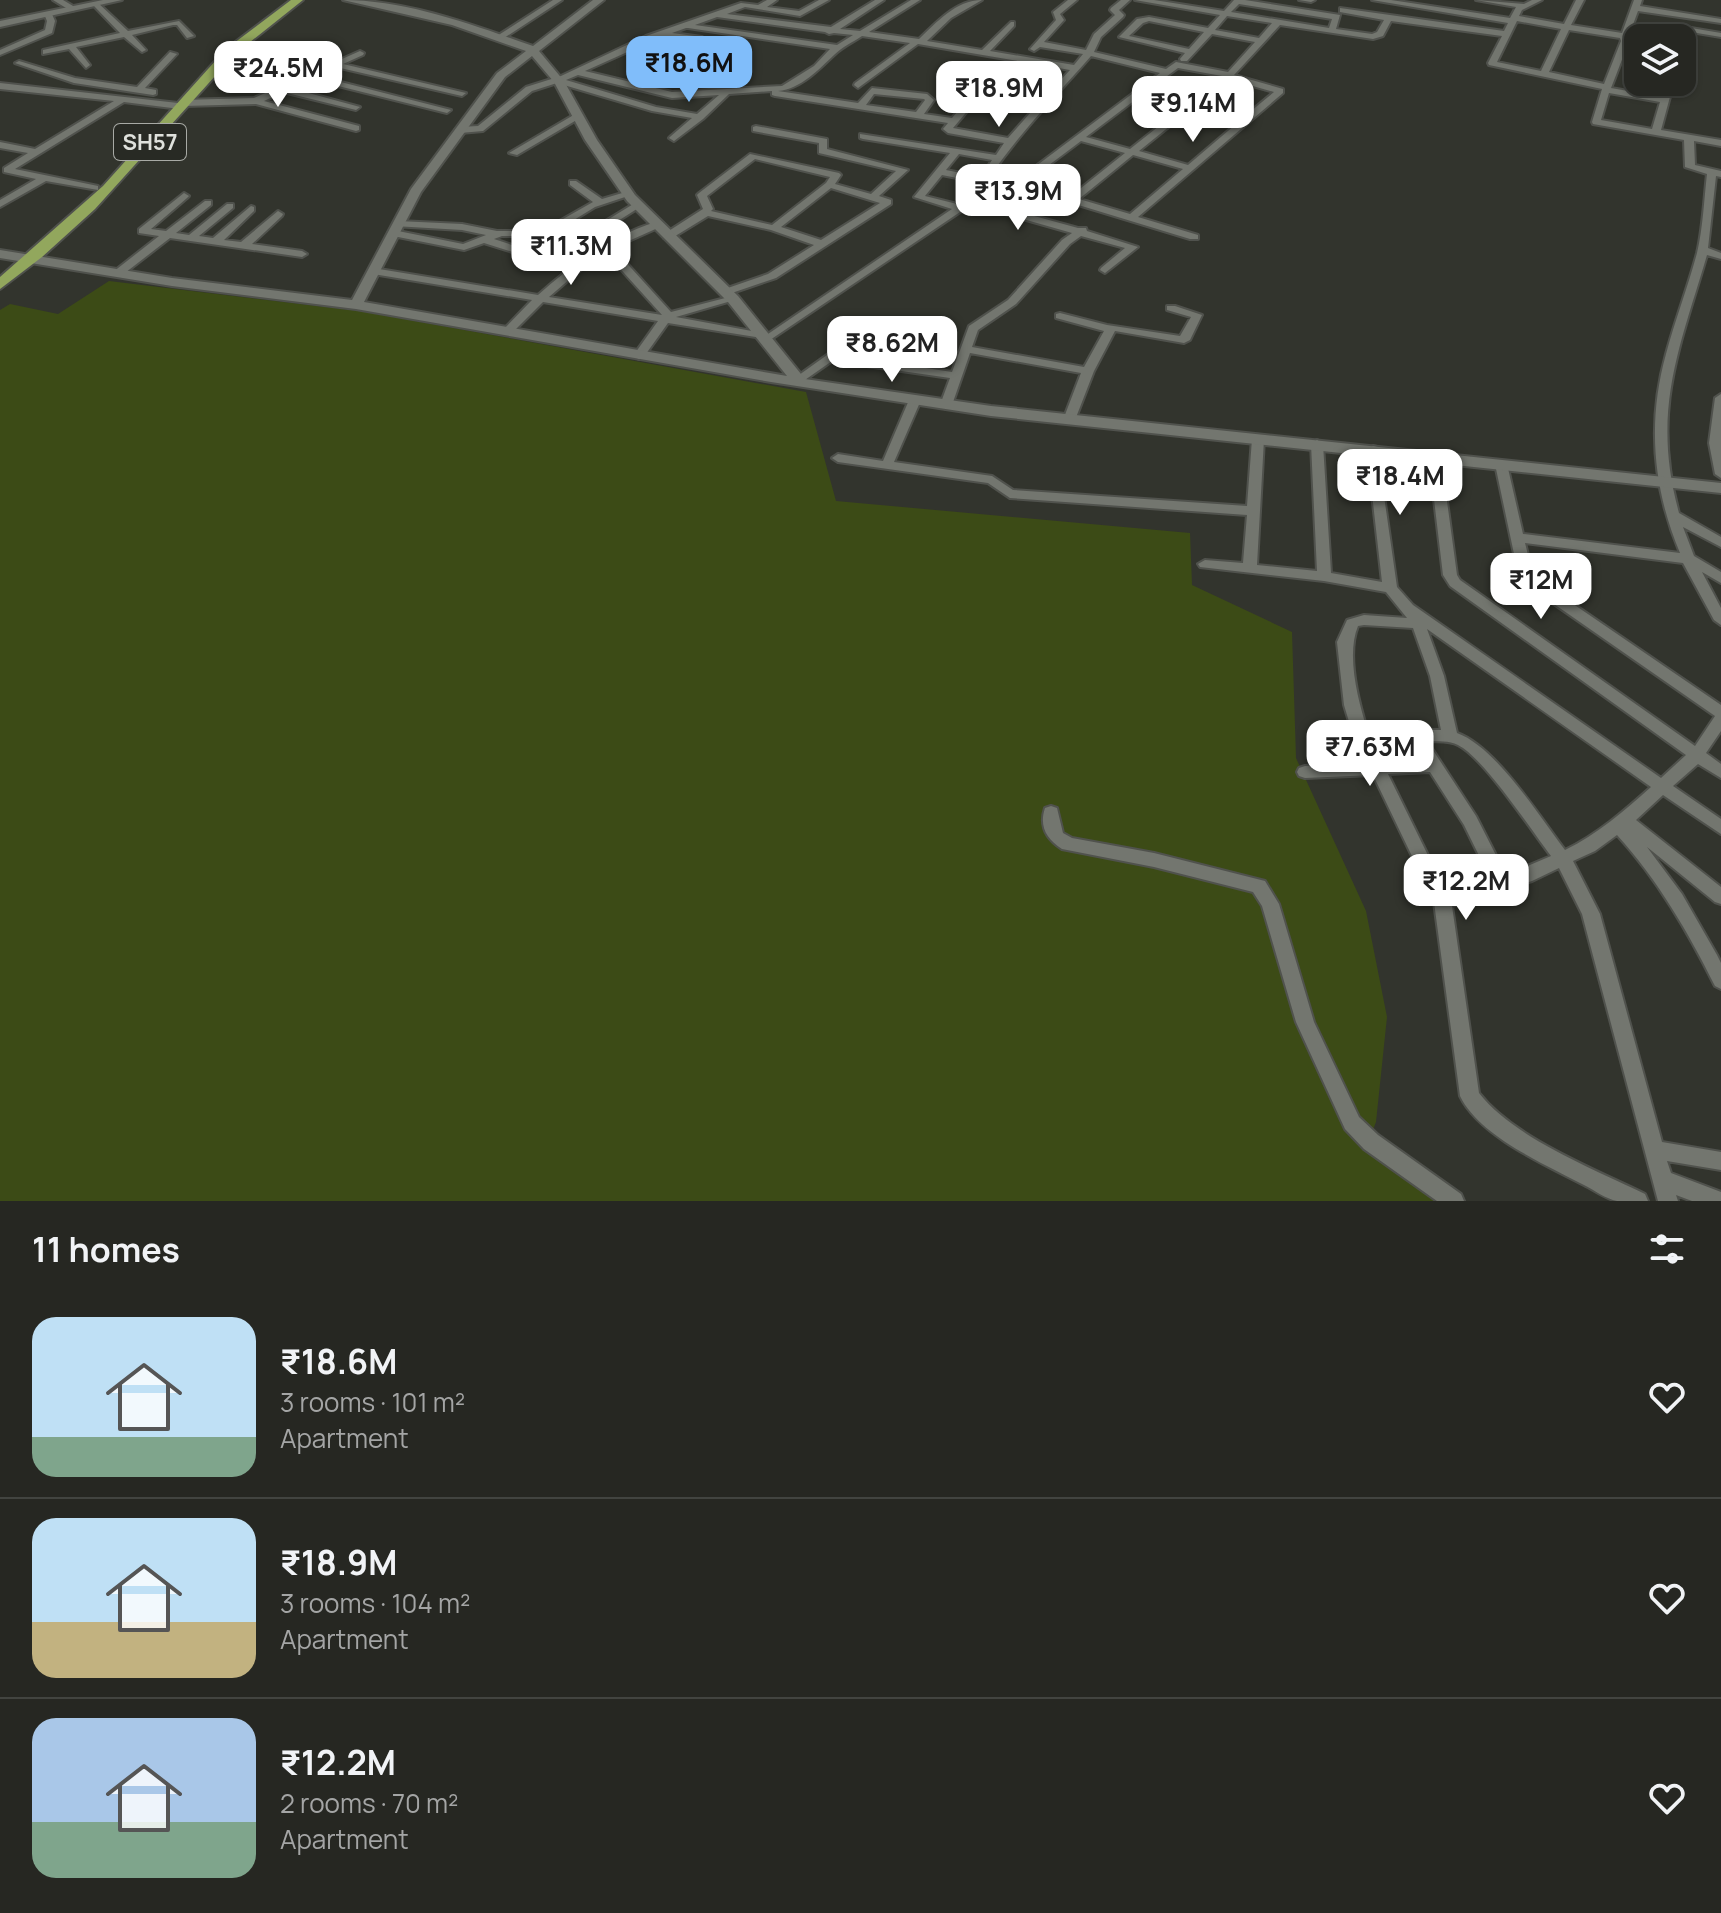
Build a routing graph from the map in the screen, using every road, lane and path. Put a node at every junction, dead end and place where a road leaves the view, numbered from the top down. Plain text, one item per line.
1 (57, 0) edge
2 (112, 0) edge
3 (290, 0) edge
4 (298, 0) edge
5 (348, 0) edge
6 (558, 0) edge
7 (599, 0) edge
8 (723, 0) edge
9 (773, 0) edge
10 (825, 0) edge
11 (880, 0) edge
12 (916, 0) edge
13 (978, 0) edge
14 (1073, 0) edge
15 (1126, 0) edge
16 (1139, 0) edge
17 (1303, 0) edge
18 (1311, 0) edge
19 (1350, 0) edge
20 (1376, 0) edge
21 (1480, 0) edge
22 (1538, 0) edge
23 (1580, 0) edge
24 (1265, 3) edge
25 (97, 4) junction
26 (1637, 4) edge
27 (744, 5) junction
28 (1524, 6) junction
29 (759, 8) junction
30 (74, 9) junction
31 (48, 14) junction
32 (1226, 14) junction
33 (1340, 14) junction
34 (716, 15) junction
35 (1691, 16) junction
36 (1389, 18) junction
37 (1514, 20) junction
38 (1721, 21) edge
39 (1278, 22) junction
40 (0, 24) edge
41 (1011, 24) dead end
42 (1630, 24) edge
43 (1689, 24) edge
44 (684, 25) junction
45 (1566, 27) junction
46 (1332, 30) junction
47 (1696, 30) edge
48 (1210, 31) junction
49 (829, 32) junction
50 (661, 33) junction
51 (126, 34) junction
52 (1508, 34) junction
53 (1721, 35) edge
54 (190, 36) dead end
55 (501, 36) junction
56 (860, 36) junction
57 (699, 39) dead end
58 (1624, 39) edge
59 (1262, 41) junction
60 (918, 42) junction
61 (1624, 42) edge
62 (1039, 44) junction
63 (71, 46) junction
64 (838, 48) junction
65 (532, 49) junction
66 (142, 50) dead end
67 (46, 52) dead end
68 (985, 52) junction
69 (1191, 52) junction
70 (0, 53) edge
71 (360, 53) dead end
72 (1089, 53) junction
73 (173, 54) dead end
74 (1025, 59) junction
75 (19, 63) dead end
76 (86, 65) dead end
77 (336, 65) junction
78 (1179, 65) junction
79 (1076, 68) junction
80 (577, 72) junction
81 (1168, 72) junction
82 (1544, 74) junction
83 (991, 75) dead end
84 (1228, 76) junction
85 (310, 77) junction
86 (63, 78) junction
87 (559, 80) junction
88 (858, 85) dead end
89 (0, 86) edge
90 (1062, 86) junction
91 (639, 87) junction
92 (38, 88) junction
93 (282, 89) junction
94 (1607, 89) junction
95 (139, 90) junction
96 (765, 91) junction
97 (153, 92) dead end
98 (462, 93) dead end
99 (725, 94) junction
100 (682, 95) junction
101 (1666, 96) edge
102 (1134, 97) junction
103 (618, 98) junction
104 (1665, 100) junction
105 (121, 101) junction
106 (256, 101) junction
107 (1046, 103) junction
108 (178, 105) junction
109 (860, 106) junction
110 (356, 107) dead end
111 (447, 110) dead end
112 (1186, 110) junction
113 (663, 111) junction
114 (919, 115) junction
115 (577, 116) junction
116 (700, 117) junction
117 (954, 121) junction
118 (1241, 124) junction
119 (356, 128) dead end
120 (756, 129) dead end
121 (460, 130) junction
122 (1656, 132) junction
123 (863, 136) dead end
124 (674, 138) dead end
125 (1080, 138) junction
126 (1689, 138) junction
127 (1010, 141) junction
128 (1721, 143) edge
129 (0, 145) edge
130 (957, 151) junction
131 (37, 152) junction
132 (1133, 152) junction
133 (514, 153) dead end
134 (998, 158) junction
135 (1190, 168) junction
136 (941, 172) junction
137 (1716, 173) edge
138 (986, 178) junction
139 (42, 179) junction
140 (573, 183) dead end
141 (1018, 184) junction
142 (829, 185) junction
143 (95, 188) junction
144 (1038, 189) junction
145 (629, 194) junction
146 (184, 196) dead end
147 (874, 196) junction
148 (1072, 200) junction
149 (600, 202) junction
150 (208, 203) dead end
151 (0, 204) edge
152 (638, 205) junction
153 (230, 206) dead end
154 (960, 208) junction
155 (251, 209) dead end
156 (704, 213) junction
157 (278, 214) dead end
158 (1131, 218) junction
159 (656, 225) junction
160 (396, 228) junction
161 (774, 228) junction
162 (1082, 230) junction
163 (167, 235) junction
164 (668, 236) junction
165 (491, 237) junction
166 (1194, 237) dead end
167 (191, 238) junction
168 (215, 242) junction
169 (823, 244) junction
170 (243, 246) junction
171 (607, 248) junction
172 (1703, 250) junction
173 (0, 254) edge
174 (302, 254) dead end
175 (1721, 256) edge
176 (26, 259) junction
177 (1105, 270) dead end
178 (373, 271) junction
179 (117, 274) junction
180 (0, 275) edge
181 (0, 284) edge
182 (730, 295) junction
183 (538, 299) junction
184 (356, 305) junction
185 (1171, 308) dead end
186 (1060, 316) dead end
187 (667, 318) junction
188 (879, 321) dead end
189 (1111, 327) junction
190 (507, 332) junction
191 (765, 337) junction
192 (967, 349) junction
193 (639, 356) junction
194 (831, 357) junction
195 (1088, 371) junction
196 (957, 376) junction
197 (800, 381) junction
198 (1721, 398) edge
199 (915, 400) junction
200 (946, 405) junction
201 (1069, 420) junction
202 (1258, 439) junction
203 (1317, 444) junction
204 (1373, 450) junction
205 (1435, 457) junction
206 (838, 458) dead end
207 (1501, 464) junction
208 (887, 465) junction
209 (1721, 474) edge
210 (1663, 481) junction
211 (1721, 488) edge
212 (1254, 511) junction
213 (1674, 516) junction
214 (1517, 538) junction
215 (1721, 543) edge
216 (1690, 559) junction
217 (1205, 564) dead end
218 (1250, 568) junction
219 (1324, 576) junction
220 (1721, 578) edge
221 (1390, 588) junction
222 (1413, 616) junction
223 (1721, 620) edge
224 (1721, 716) edge
225 (1361, 735) junction
226 (1415, 735) junction
227 (1450, 736) junction
228 (1697, 755) junction
229 (1433, 766) junction
230 (1377, 768) junction
231 (1305, 772) dead end
232 (1721, 772) edge
233 (1663, 785) junction
234 (1051, 812) dead end
235 (1622, 823) junction
236 (1721, 828) edge
237 (1563, 859) junction
238 (1502, 884) junction
239 (1721, 897) edge
240 (1443, 902) junction
241 (1721, 981) edge
242 (1655, 1150) junction
243 (1721, 1161) edge
244 (1663, 1180) junction
245 (1454, 1201) edge
246 (1638, 1201) edge
247 (1668, 1201) edge
248 (1718, 1201) edge

1 - 30 street
2 - 25 street
3 - 108 main road, SH57
4 - 108 main road, SH57
5 - 55 street
6 - 55 street
7 - 65 street
8 - 27 street
9 - 29 street
10 - 29 street
11 - 49 street
12 - 56 street
13 - 60 street
14 - 62 street
15 - 72 street
16 - 32 street
17 - 18 street
19 - 33 street
20 - 37 street
21 - 28 street
22 - 28 street
23 - 45 street
24 - 32 street
24 - 33 street
25 - 30 street
25 - 51 street
26 - 35 street
26 - 42 street
27 - 29 street
27 - 34 street
28 - 37 street
30 - 31 street
31 - 40 street
31 - 70 street
32 - 39 street
32 - 48 street
33 - 36 street
33 - 46 street
34 - 44 street
34 - 49 street
35 - 38 street
35 - 43 street
36 - 46 street
36 - 52 street
37 - 45 street
37 - 52 street
39 - 46 street
39 - 59 street
41 - 68 street
44 - 50 street
44 - 64 street
45 - 58 street
45 - 82 street
47 - 53 street
48 - 59 street
48 - 69 street
48 - 69 street
49 - 56 street
50 - 57 street
50 - 80 street
51 - 54 street
51 - 63 street
51 - 66 street
52 - 82 street
55 - 65 street
56 - 60 street
56 - 64 street
59 - 84 street
60 - 68 street
60 - 88 street
61 - 94 street
62 - 72 street
62 - 74 street
63 - 67 street
63 - 76 street
64 - 96 street
65 - 87 street
65 - 121 street
68 - 74 street
69 - 78 street
71 - 77 street
72 - 79 street
72 - 81 street
73 - 95 street
74 - 79 street
75 - 86 street
77 - 85 street
77 - 98 street
78 - 81 street
78 - 84 street
79 - 90 street
80 - 87 street
80 - 91 street
81 - 102 street
82 - 94 street
83 - 90 street
84 - 112 street
84 - 118 street
85 - 93 street
85 - 111 street
86 - 92 street
86 - 95 street
87 - 103 street
87 - 115 street
87 - 121 street
89 - 92 street
90 - 107 street
91 - 100 street
91 - 103 street
92 - 105 street
93 - 106 street
93 - 110 street
94 - 104 street
94 - 122 street
95 - 97 street
96 - 99 street
96 - 109 street
99 - 100 street
99 - 116 street
100 - 113 street
101 - 104 street
102 - 112 street
102 - 125 street
103 - 113 street
104 - 122 street
105 - 108 street
105 - 131 street
106 - 108 street
106 - 119 street
107 - 117 street
107 - 127 street
108 - 143 main road, SH57
108 - 176 main road, SH57
109 - 114 street
109 - 114 street
112 - 118 street
112 - 132 street
113 - 116 street
114 - 117 street
115 - 133 street
115 - 145 street
116 - 124 street
117 - 127 street
118 - 135 street
120 - 147 street
121 - 160 street
122 - 126 street
123 - 130 street
125 - 132 street
125 - 141 street
126 - 128 street
126 - 137 street
127 - 134 street
129 - 131 street
130 - 134 street
130 - 136 street
131 - 139 street
132 - 135 street
132 - 148 street
134 - 138 street
135 - 158 street
136 - 138 street
136 - 154 street
137 - 172 street
138 - 141 street
138 - 154 street
139 - 143 street
139 - 151 street
140 - 149 street
141 - 144 street
142 - 147 street
142 - 156 street
142 - 161 street
143 - 176 main road, SH57
144 - 148 street
144 - 162 street
145 - 149 street
145 - 152 street
146 - 163 street
147 - 169 street
148 - 158 street
149 - 165 street
150 - 163 street
152 - 159 street
152 - 165 street
153 - 167 street
154 - 191 street
155 - 168 street
156 - 161 street
156 - 164 street
157 - 170 street
158 - 166 street
159 - 164 street
159 - 171 street
160 - 165 street
160 - 165 street
160 - 178 street
161 - 169 street
162 - 177 street
162 - 192 street
163 - 167 street
163 - 179 street
164 - 182 street
167 - 168 street
168 - 170 street
169 - 182 street
170 - 174 street
171 - 183 street
171 - 187 street
172 - 175 street
172 - 210 street
173 - 176 street
176 - 179 street
176 - 180 main road, SH57
176 - 181 main road, SH57
178 - 183 street
178 - 184 street
179 - 184 street
182 - 187 street
182 - 191 street
183 - 187 street
183 - 190 street
184 - 190 street
185 - 189 street
186 - 189 street
187 - 191 street
187 - 193 street
188 - 194 street
189 - 195 street
190 - 193 street
191 - 197 street
192 - 195 street
192 - 196 street
193 - 197 street
194 - 196 street
194 - 197 street
195 - 201 street
196 - 200 street
197 - 199 street
198 - 209 street
199 - 200 street
199 - 208 street
200 - 201 street
201 - 202 street
202 - 203 street
202 - 212 street
203 - 204 street
203 - 219 street
204 - 205 street
204 - 221 street
205 - 207 street
205 - 228 street
206 - 208 street
207 - 210 street
207 - 214 street
208 - 212 street
210 - 211 street
210 - 213 street
212 - 218 street
213 - 215 street
213 - 216 street
214 - 216 street
214 - 224 street
216 - 220 street
216 - 223 street
217 - 218 street
218 - 219 street
219 - 221 street
221 - 222 street
222 - 225 street
222 - 227 street
222 - 233 street
224 - 228 street
225 - 226 street
225 - 230 street
226 - 227 street
226 - 229 street
227 - 237 street
228 - 232 street
228 - 233 street
229 - 230 street
229 - 238 street
230 - 231 street
230 - 240 street
233 - 235 street
233 - 236 street
234 - 245 street
235 - 237 street
235 - 239 street
235 - 241 street
237 - 238 street
237 - 242 street
238 - 240 street
240 - 246 street
242 - 243 street
242 - 244 street
244 - 247 street
244 - 248 street

